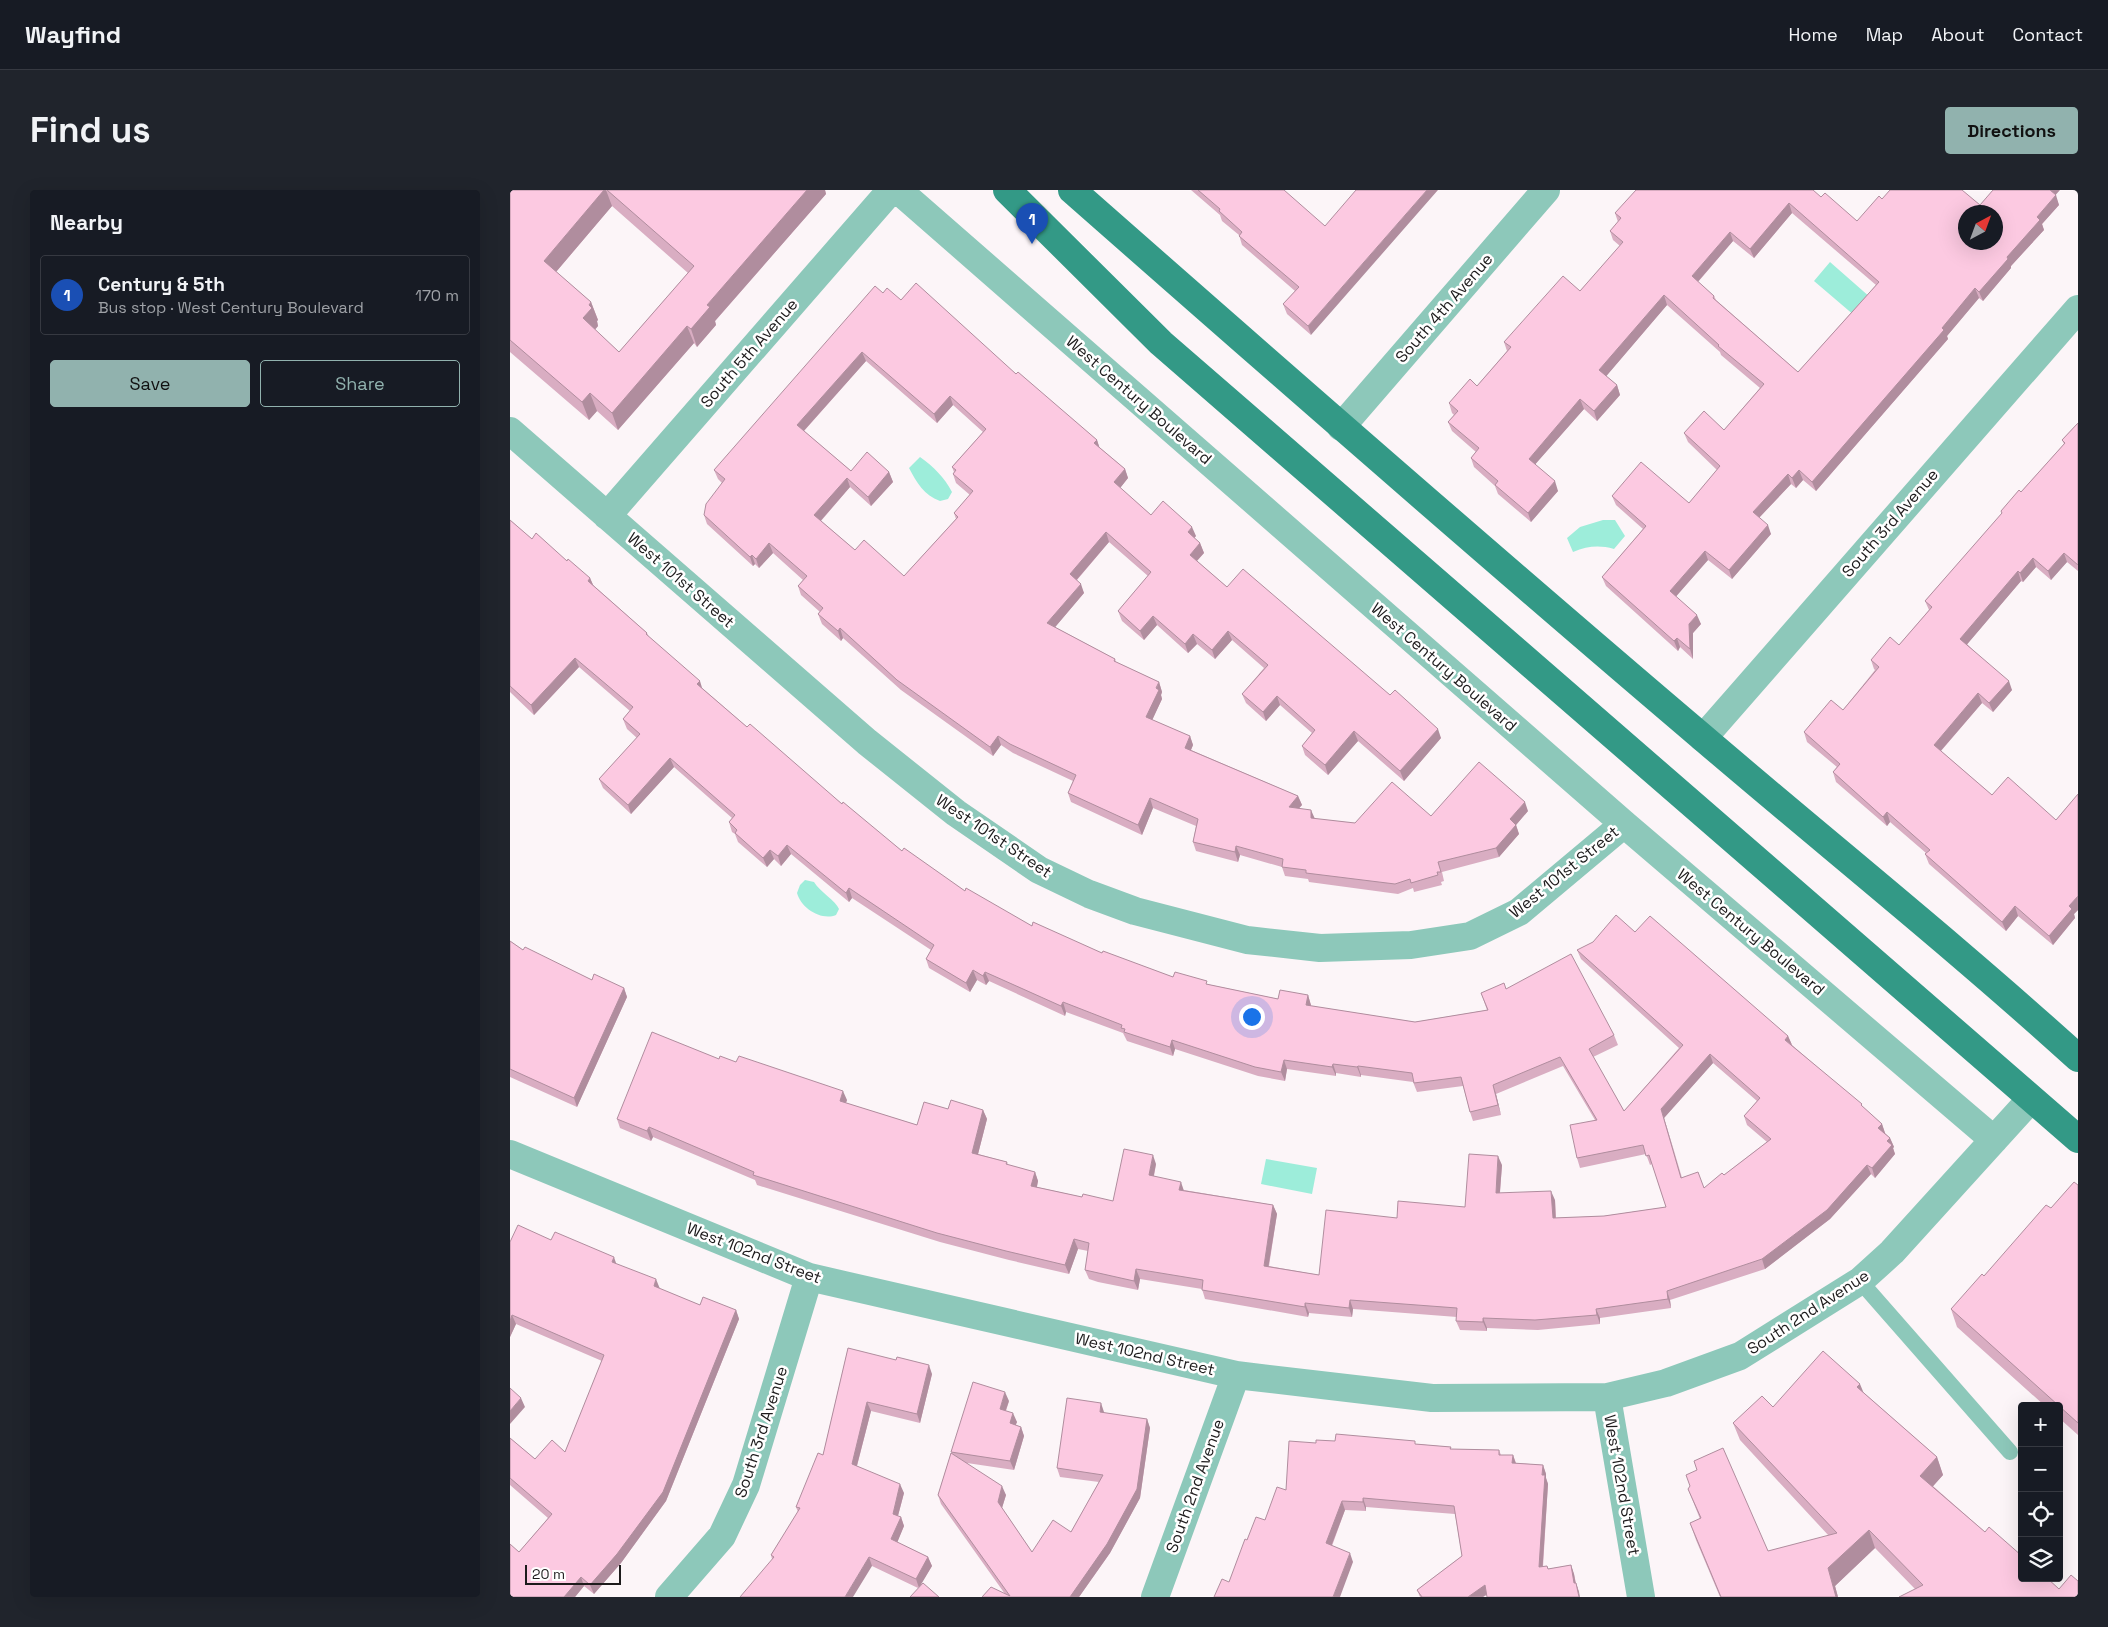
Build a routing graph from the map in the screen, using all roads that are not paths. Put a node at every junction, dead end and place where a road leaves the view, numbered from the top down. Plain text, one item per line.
1 (891, 190) edge
2 (898, 190) edge
3 (1008, 190) edge
4 (1072, 190) edge
5 (1546, 190) edge
6 (2078, 308) edge
7 (1341, 427) junction
8 (510, 431) edge
9 (607, 516) junction
10 (1703, 738) junction
11 (1624, 824) junction
12 (2078, 1058) edge
13 (2031, 1099) junction
14 (2078, 1139) edge
15 (1994, 1140) junction
16 (510, 1154) edge
17 (809, 1277) junction
18 (1860, 1281) junction
19 (1236, 1375) junction
20 (1607, 1397) junction
21 (2010, 1452) dead end
22 (669, 1597) edge
23 (1155, 1597) edge
24 (1641, 1597) edge

1 - 9 street, South 5th Avenue
2 - 11 street, West Century Boulevard
3 - 13 main road
4 - 7 main road
5 - 7 street, South 4th Avenue
6 - 10 street, South 3rd Avenue
7 - 10 main road
8 - 9 street, West 101st Street
9 - 11 street, West 101st Street
10 - 12 main road
11 - 15 street, West Century Boulevard
13 - 14 main road
13 - 15 street, South 2nd Avenue
15 - 18 street, South 2nd Avenue
16 - 17 street, West 102nd Street
17 - 19 street, West 102nd Street
17 - 22 street, South 3rd Avenue
18 - 20 street, South 2nd Avenue
18 - 21 lane
19 - 20 street, West 102nd Street
19 - 23 street, South 2nd Avenue
20 - 24 street, West 102nd Street

